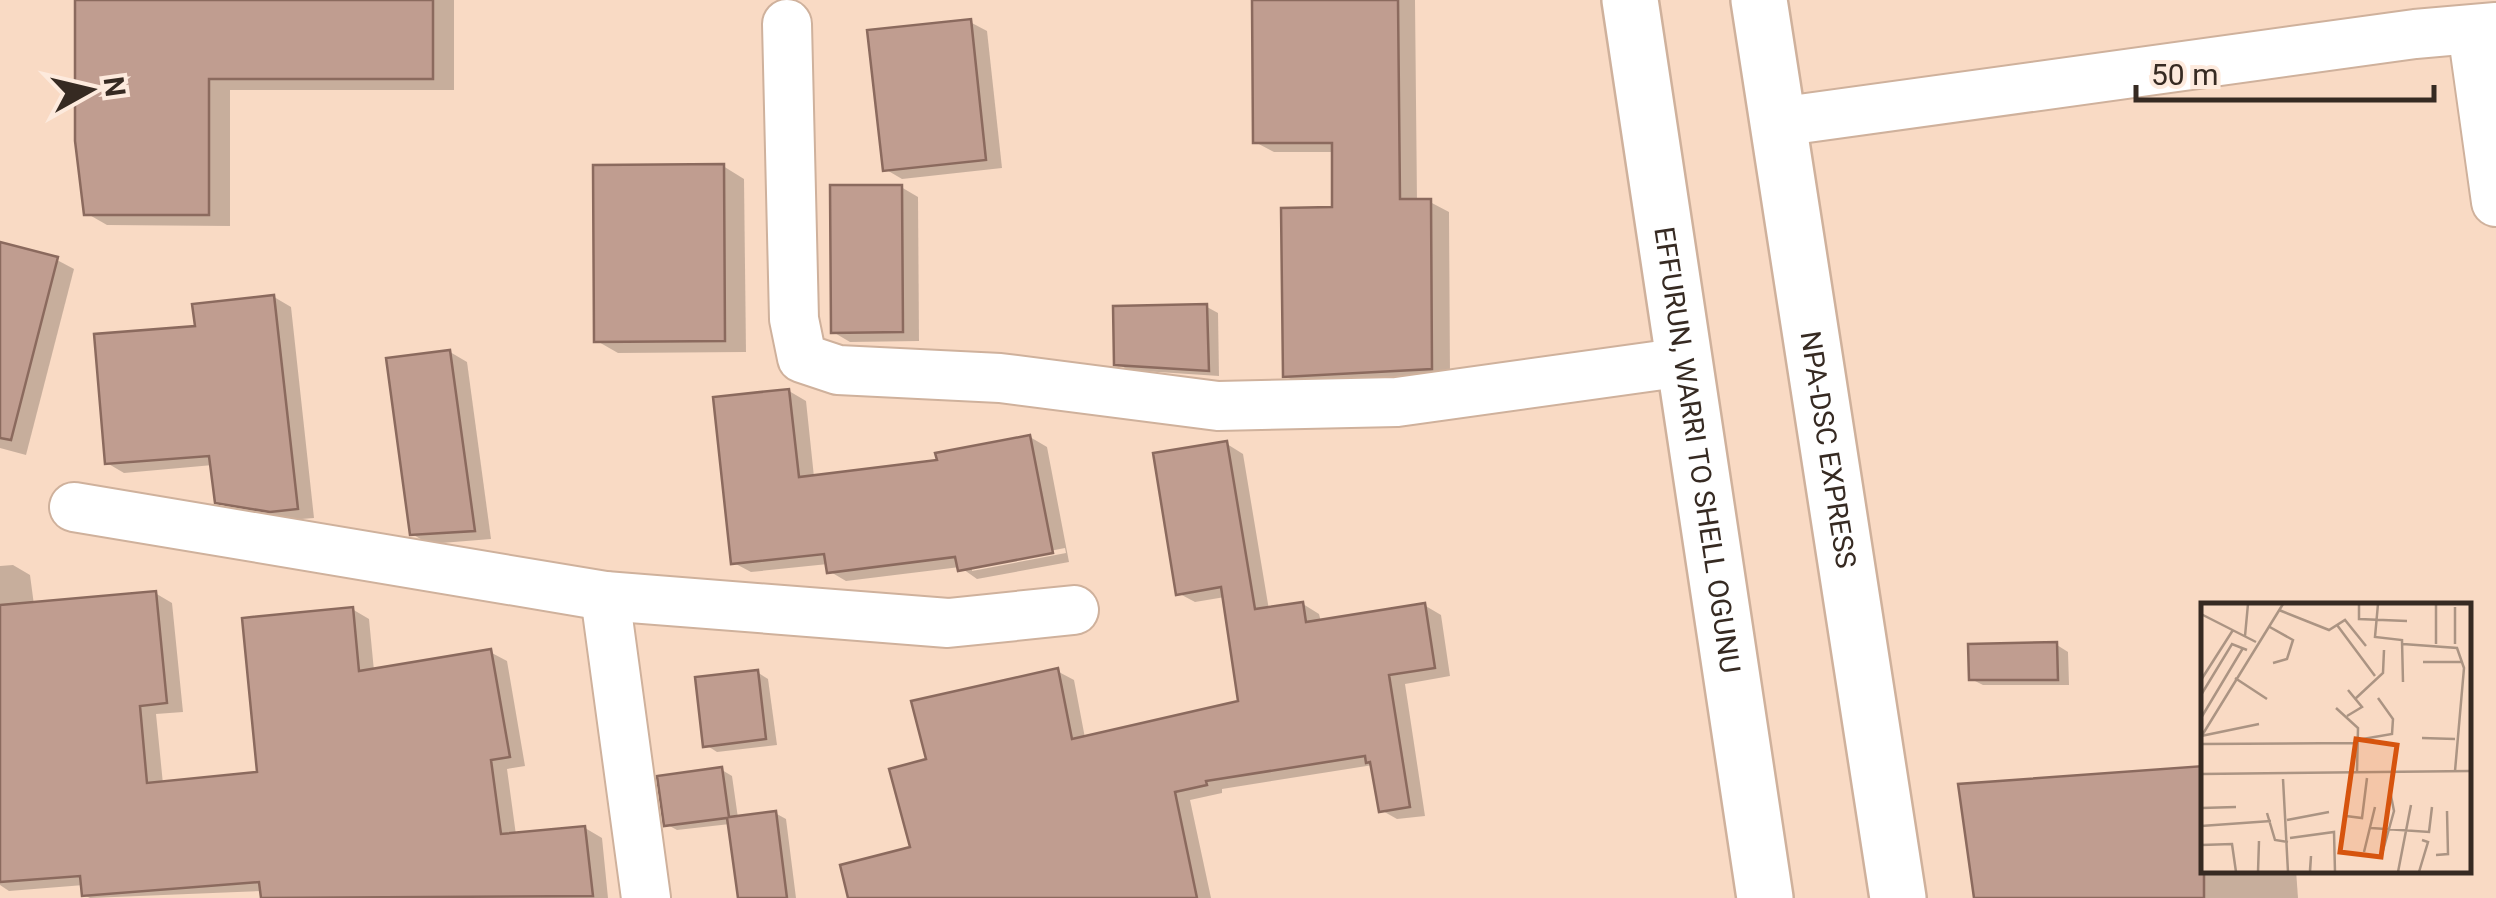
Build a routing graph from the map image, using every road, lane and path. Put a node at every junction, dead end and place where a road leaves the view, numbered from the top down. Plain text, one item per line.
1 (1630, 0) edge
2 (1760, 0) edge
3 (2413, 17) edge
4 (787, 24) dead end
5 (2484, 28) edge
6 (1778, 122) junction
7 (2496, 202) edge
8 (1684, 362) junction
9 (74, 506) dead end
10 (605, 596) junction
11 (1074, 610) dead end
12 (646, 898) edge
13 (1765, 898) edge
14 (1898, 898) edge

1 - 8 main road, EFFURUN, WARRI TO SHELL OGUNU
2 - 6 main road, NPA-DSC EXPRESS
3 - 5 street
3 - 6 street
4 - 8 street
5 - 7 street
6 - 14 main road, NPA-DSC EXPRESS
8 - 13 main road, EFFURUN, WARRI TO SHELL OGUNU
9 - 10 street
10 - 11 street
10 - 12 street

